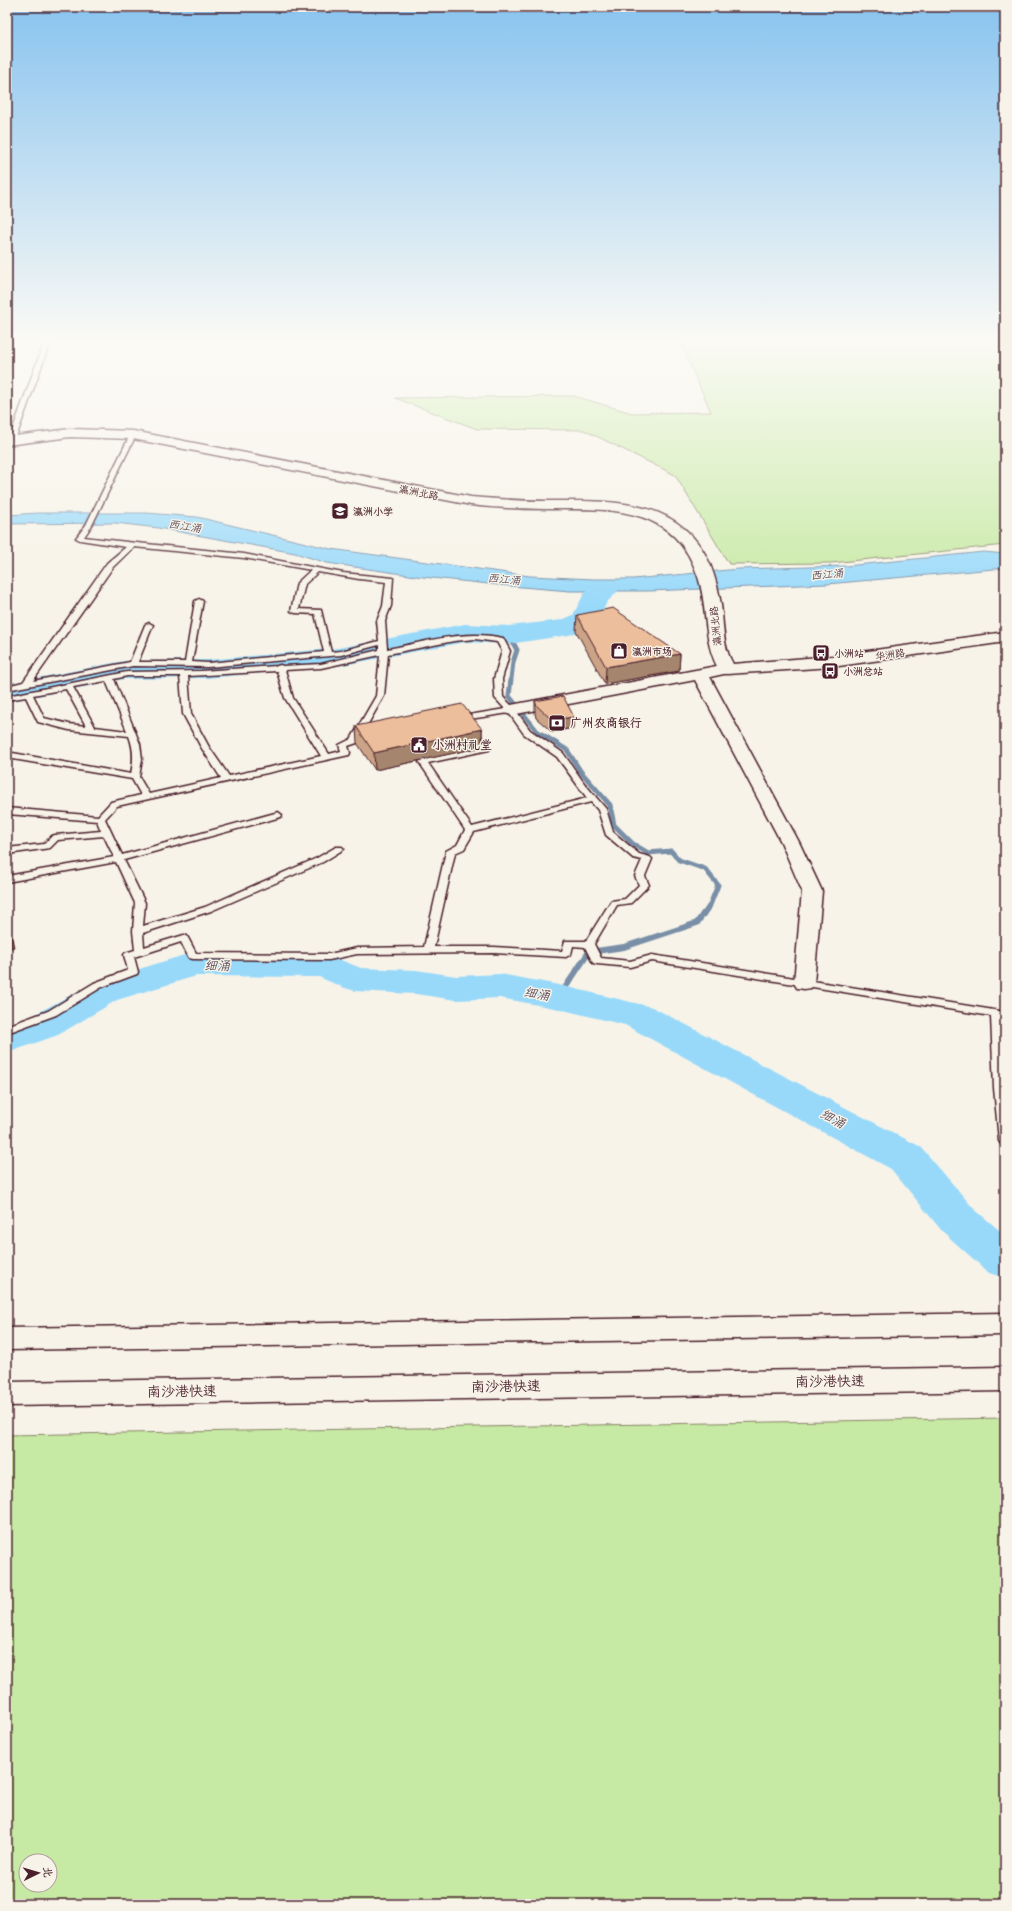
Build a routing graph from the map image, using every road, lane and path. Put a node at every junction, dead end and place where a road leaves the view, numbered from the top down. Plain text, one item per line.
1 (14, 429) edge
2 (133, 435) junction
3 (10, 440) edge
4 (132, 545) junction
5 (317, 569) junction
6 (199, 600) dead end
7 (148, 625) dead end
8 (1005, 637) edge
9 (383, 642) junction
10 (383, 652) junction
11 (328, 654) junction
12 (133, 664) junction
13 (188, 665) junction
14 (280, 667) junction
15 (727, 669) junction
16 (184, 673) junction
17 (700, 674) junction
18 (109, 677) junction
19 (27, 683) junction
20 (68, 685) junction
21 (7, 688) edge
22 (28, 693) junction
23 (7, 698) edge
24 (511, 710) junction
25 (92, 729) junction
26 (132, 734) junction
27 (370, 738) edge
28 (354, 741) junction
29 (7, 755) edge
30 (326, 757) junction
31 (135, 777) junction
32 (226, 779) junction
33 (146, 796) junction
34 (593, 799) junction
35 (7, 811) edge
36 (278, 815) dead end
37 (100, 819) junction
38 (470, 830) junction
39 (106, 832) junction
40 (339, 849) dead end
41 (7, 850) edge
42 (119, 859) junction
43 (7, 880) edge
44 (138, 931) junction
45 (589, 944) junction
46 (428, 951) junction
47 (140, 952) junction
48 (804, 983) junction
49 (7, 1030) edge
50 (1005, 1141) edge
51 (1005, 1324) edge
52 (7, 1339) edge
53 (1005, 1378) edge
54 (7, 1394) edge

1 - 3 lane
2 - 3 main road, 瀛洲北路
2 - 4 lane
2 - 15 main road, 瀛洲北路
4 - 5 lane
4 - 19 lane
5 - 9 lane
5 - 11 lane
6 - 13 lane
7 - 12 lane
8 - 15 main road, 华洲路
9 - 10 lane
9 - 11 lane
10 - 14 lane
10 - 24 lane
10 - 28 lane
11 - 13 lane
12 - 13 lane
12 - 19 lane
14 - 16 lane
14 - 30 lane
15 - 17 street
16 - 18 lane
16 - 32 lane
17 - 24 street
17 - 48 street
18 - 20 lane
18 - 26 lane
19 - 21 lane
20 - 22 lane
20 - 25 lane
22 - 23 lane
22 - 25 lane
24 - 34 lane
24 - 38 lane
25 - 26 lane
26 - 31 lane
27 - 28 lane
28 - 30 lane
29 - 31 lane
30 - 32 lane
31 - 33 lane
32 - 33 lane
33 - 37 lane
34 - 38 lane
34 - 45 lane
35 - 37 lane
36 - 42 lane
37 - 39 lane
38 - 46 lane
39 - 41 lane
39 - 42 lane
40 - 44 lane
42 - 43 lane
42 - 44 lane
44 - 47 lane
45 - 46 lane
45 - 48 lane
46 - 47 lane
47 - 49 lane
48 - 50 lane
51 - 52 main road
53 - 54 main road, 南沙港快速

